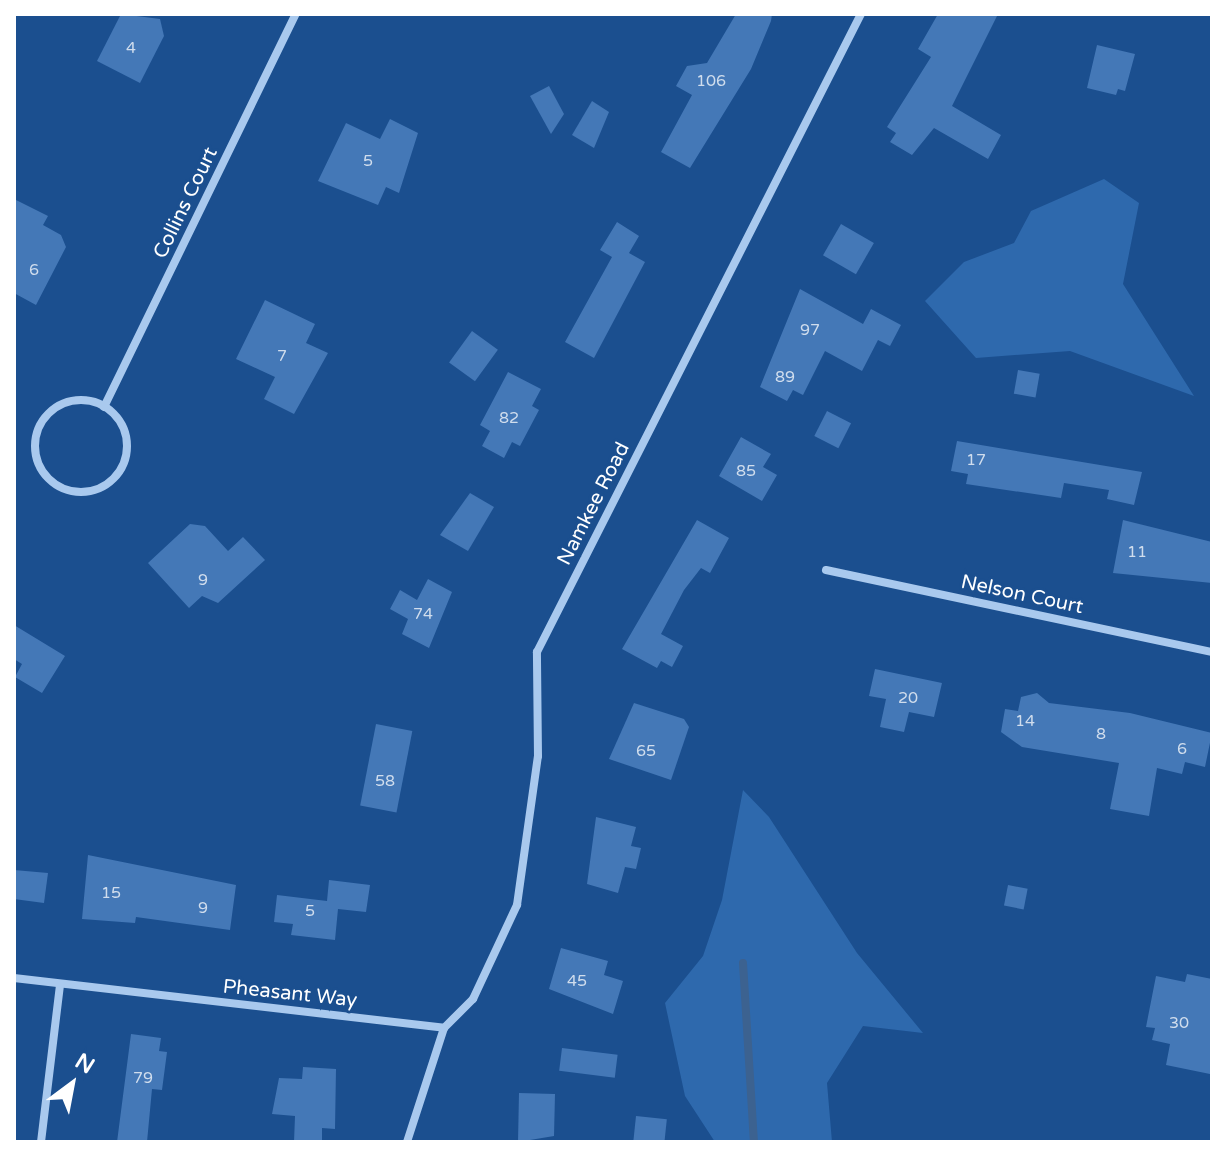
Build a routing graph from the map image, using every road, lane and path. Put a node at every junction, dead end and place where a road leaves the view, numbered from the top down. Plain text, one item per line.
1 (296, 14) edge
2 (861, 14) edge
3 (104, 407) junction
4 (826, 570) dead end
5 (1212, 652) edge
6 (14, 978) edge
7 (60, 984) junction
8 (444, 1028) junction
9 (41, 1142) edge
10 (407, 1142) edge

1 - 3 street, Collins Court
2 - 8 street, Namkee Road
3 - 3 street
4 - 5 street, Nelson Court
6 - 7 street, Pheasant Way
7 - 8 street, Pheasant Way
7 - 9 street
8 - 10 street

